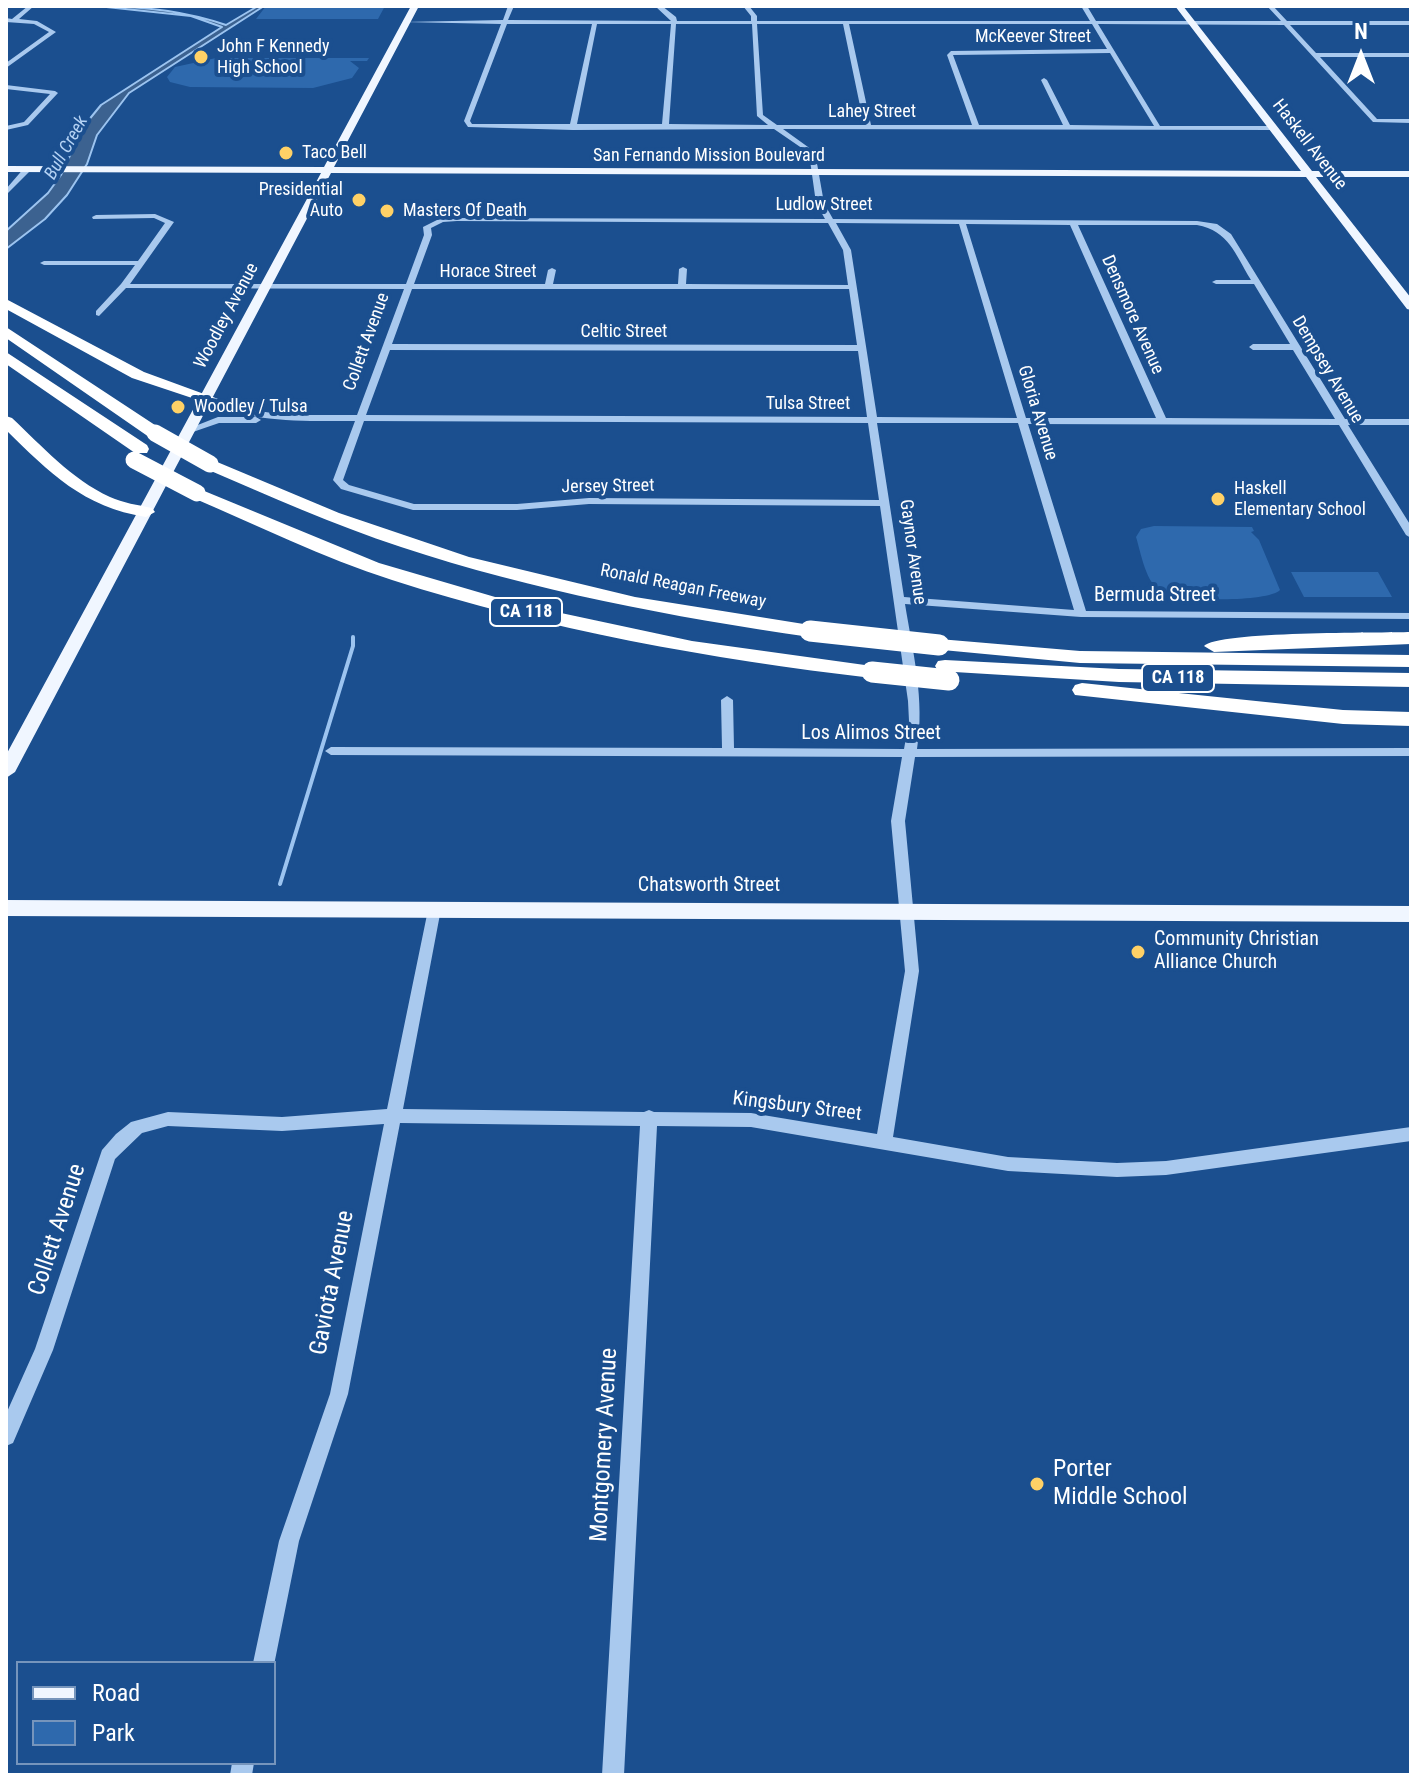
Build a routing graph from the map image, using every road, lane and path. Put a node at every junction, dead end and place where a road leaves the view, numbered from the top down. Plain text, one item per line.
1 (31, 6) edge
2 (415, 6) edge
3 (511, 6) edge
4 (658, 6) edge
5 (746, 6) edge
6 (1084, 6) edge
7 (1179, 6) edge
8 (1270, 6) edge
9 (10, 20) edge
10 (406, 22) junction
11 (505, 22) junction
12 (595, 22) junction
13 (674, 22) junction
14 (754, 22) junction
15 (1094, 22) junction
16 (846, 23) junction
17 (1192, 23) junction
18 (1286, 23) junction
19 (1411, 23) edge
20 (1112, 51) junction
21 (1316, 55) junction
22 (1411, 55) edge
23 (6, 66) edge
24 (1044, 80) dead end
25 (6, 87) edge
26 (1411, 121) edge
27 (6, 128) edge
28 (573, 128) junction
29 (665, 128) junction
30 (775, 128) junction
31 (868, 128) junction
32 (1273, 128) junction
33 (977, 129) junction
34 (1068, 129) junction
35 (1159, 129) junction
36 (6, 169) edge
37 (28, 169) junction
38 (326, 171) junction
39 (816, 172) junction
40 (1308, 174) junction
41 (1411, 174) edge
42 (6, 193) edge
43 (96, 217) dead end
44 (829, 221) junction
45 (435, 222) joint
46 (962, 222) junction
47 (1073, 222) junction
48 (1214, 226) joint
49 (44, 263) dead end
50 (139, 263) junction
51 (683, 269) dead end
52 (552, 270) dead end
53 (1216, 282) dead end
54 (1255, 282) junction
55 (124, 286) junction
56 (265, 286) junction
57 (408, 287) junction
58 (853, 287) junction
59 (548, 288) junction
60 (682, 288) junction
61 (6, 303) edge
62 (1411, 306) edge
63 (99, 313) dead end
64 (6, 331) edge
65 (387, 347) junction
66 (1253, 347) dead end
67 (1295, 347) junction
68 (862, 348) junction
69 (6, 357) edge
70 (6, 371) edge
71 (207, 398) junction
72 (284, 418) junction
73 (361, 418) junction
74 (872, 420) junction
75 (1023, 420) junction
76 (6, 421) edge
77 (1162, 421) junction
78 (1340, 422) junction
79 (1411, 422) edge
80 (190, 430) junction
81 (138, 455) junction
82 (203, 480) junction
83 (338, 480) joint
84 (885, 503) junction
85 (146, 512) junction
86 (1411, 535) edge
87 (899, 600) junction
88 (1081, 614) junction
89 (1411, 616) edge
90 (1411, 638) edge
91 (1080, 657) junction
92 (1411, 661) edge
93 (947, 673) junction
94 (1411, 680) edge
95 (1020, 683) junction
96 (1411, 692) edge
97 (727, 700) dead end
98 (1411, 719) edge
99 (331, 751) dead end
100 (1411, 752) edge
101 (728, 753) junction
102 (910, 754) junction
103 (6, 772) edge
104 (6, 908) edge
105 (434, 909) junction
106 (907, 911) junction
107 (1411, 914) edge
108 (392, 1116) junction
109 (649, 1117) junction
110 (129, 1133) joint
111 (1411, 1134) edge
112 (884, 1141) junction
113 (6, 1436) edge
114 (264, 1661) edge
115 (613, 1775) edge

1 - 9 street
2 - 10 main road, Woodley Avenue
3 - 11 street
4 - 13 street
5 - 14 street
6 - 15 street
7 - 17 main road, Haskell Avenue
8 - 18 street
9 - 23 street
10 - 11 street
10 - 38 main road, Woodley Avenue
11 - 12 street
11 - 28 street, Lahey Street
12 - 13 street
12 - 28 street
13 - 14 street
13 - 29 street
14 - 16 street
14 - 30 street
15 - 16 street
15 - 17 street
15 - 20 street
16 - 31 street
17 - 18 street
17 - 32 main road, Haskell Avenue
18 - 19 street
18 - 21 street
20 - 33 street, McKeever Street
20 - 35 street
21 - 22 street
21 - 26 street
24 - 34 street
25 - 27 street
28 - 29 street, Lahey Street
29 - 30 street, Lahey Street
30 - 31 street, Lahey Street
30 - 39 street, Gaynor Avenue
31 - 33 street, Lahey Street
32 - 35 street, Lahey Street
32 - 40 main road, Haskell Avenue
33 - 34 street, Lahey Street
34 - 35 street, Lahey Street
36 - 37 main road, San Fernando Mission Boulevard
37 - 38 main road, San Fernando Mission Boulevard
37 - 42 street
38 - 39 main road, San Fernando Mission Boulevard
38 - 56 main road, Woodley Avenue
39 - 40 main road, San Fernando Mission Boulevard
39 - 44 street, Gaynor Avenue
40 - 41 main road, San Fernando Mission Boulevard
40 - 62 main road, Haskell Avenue
43 - 50 street
44 - 45 street, Ludlow Street
44 - 46 street, Ludlow Street
44 - 58 street, Gaynor Avenue
45 - 57 street, Collett Avenue
46 - 47 street, Ludlow Street
46 - 75 street, Gloria Avenue
47 - 48 street, Ludlow Street
47 - 77 street, Densmore Avenue
48 - 54 street, Dempsey Avenue
49 - 50 street
50 - 55 street
51 - 60 street
52 - 59 street
53 - 54 street
54 - 67 street, Dempsey Avenue
55 - 56 street, Horace Street
55 - 63 street
56 - 57 street, Horace Street
56 - 71 main road, Woodley Avenue
57 - 59 street, Horace Street
57 - 65 street, Collett Avenue
58 - 60 street, Horace Street
58 - 68 street, Gaynor Avenue
59 - 60 street, Horace Street
61 - 71 highway
64 - 82 highway, Ronald Reagan Freeway / CA 118, bridge
65 - 68 street, Celtic Street
65 - 73 street, Collett Avenue
66 - 67 street
67 - 78 street, Dempsey Avenue
68 - 74 street, Gaynor Avenue
69 - 81 highway, CA 118
70 - 81 highway, Ronald Reagan Freeway / CA 118
71 - 72 street, Tulsa Street
71 - 80 main road, Woodley Avenue
72 - 73 street, Tulsa Street
72 - 80 street
73 - 74 street, Tulsa Street
73 - 83 street, Collett Avenue
74 - 75 street, Tulsa Street
74 - 84 street, Gaynor Avenue
75 - 77 street, Tulsa Street
75 - 88 street, Gloria Avenue
76 - 85 highway
77 - 78 street, Tulsa Street
78 - 79 street, Tulsa Street
78 - 86 street, Dempsey Avenue
80 - 85 main road, Woodley Avenue
81 - 82 highway, Ronald Reagan Freeway / CA 118, bridge
82 - 91 highway, Ronald Reagan Freeway / CA 118, bridge
82 - 93 highway, Ronald Reagan Freeway / CA 118, bridge
83 - 84 street, Jersey Street
84 - 87 street, Gaynor Avenue
85 - 103 main road, Woodley Avenue
87 - 88 street, Bermuda Street
87 - 102 street, Gaynor Avenue
88 - 89 street, Bermuda Street
90 - 91 highway
91 - 92 highway, Ronald Reagan Freeway / CA 118
93 - 94 highway, CA 118
93 - 95 highway, Ronald Reagan Freeway / CA 118
95 - 96 highway, Ronald Reagan Freeway / CA 118
95 - 98 highway
97 - 101 street
99 - 101 street, Los Alimos Street
100 - 102 street, Los Alimos Street
101 - 102 street, Los Alimos Street
102 - 106 street, Gaynor Avenue
104 - 105 main road, Chatsworth Street
105 - 106 main road, Chatsworth Street
105 - 108 street, Gaviota Avenue
106 - 107 main road, Chatsworth Street
106 - 112 street, Gaynor Avenue
108 - 109 street, Kingsbury Street
108 - 110 street, Kingsbury Street
108 - 114 street, Gaviota Avenue
109 - 112 street, Kingsbury Street
109 - 115 street, Montgomery Avenue
110 - 113 street, Collett Avenue
111 - 112 street, Kingsbury Street

